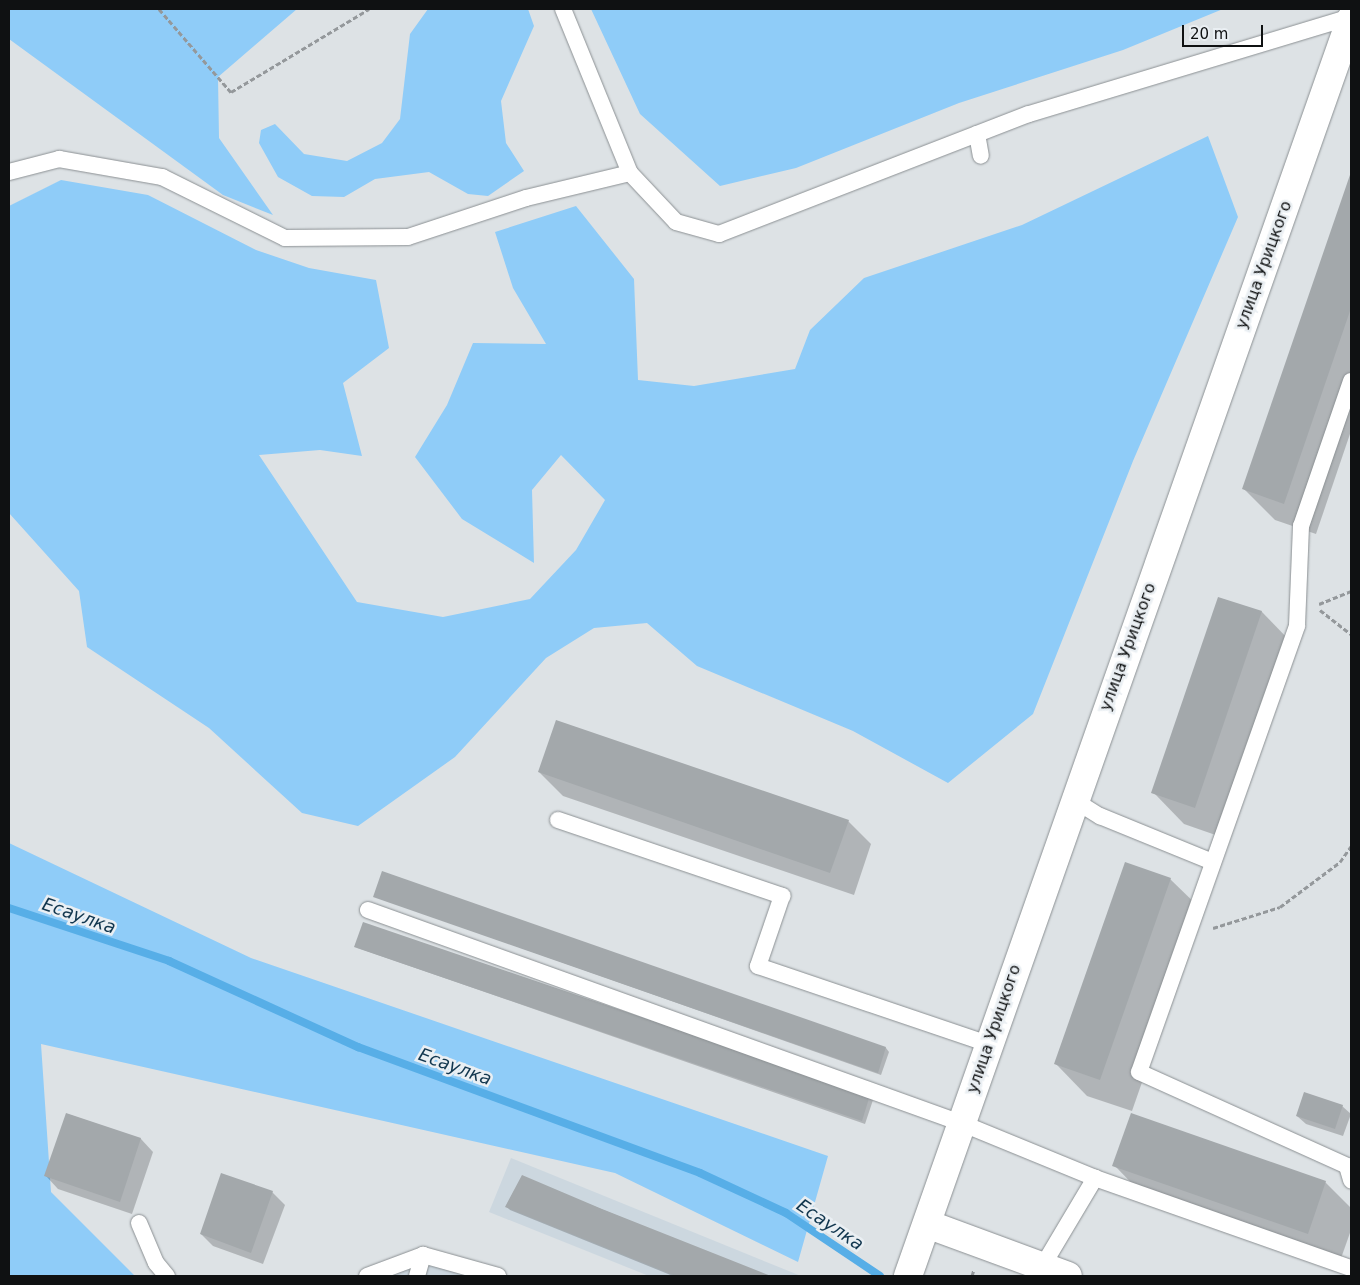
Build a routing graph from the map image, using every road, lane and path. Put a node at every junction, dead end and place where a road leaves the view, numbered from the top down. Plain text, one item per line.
1 (159, 9) edge
2 (369, 9) edge
3 (563, 9) edge
4 (1351, 18) edge
5 (977, 134) junction
6 (981, 156) dead end
7 (9, 172) edge
8 (630, 173) junction
9 (1351, 382) edge
10 (1351, 591) edge
11 (1351, 634) edge
12 (1074, 800) junction
13 (558, 820) dead end
14 (1351, 846) edge
15 (1213, 862) junction
16 (368, 910) dead end
17 (1187, 936) junction
18 (989, 1044) junction
19 (961, 1123) junction
20 (1095, 1178) junction
21 (1351, 1180) edge
22 (138, 1223) dead end
23 (927, 1224) junction
24 (423, 1255) junction
25 (1042, 1267) junction
26 (1351, 1268) edge
27 (910, 1270) edge
28 (487, 1274) edge
29 (167, 1276) edge
30 (367, 1276) edge
31 (417, 1276) edge
32 (1068, 1276) edge

1 - 2 path
3 - 8 lane
4 - 5 lane
4 - 12 street, улица Урицкого
5 - 6 lane
5 - 8 lane
7 - 8 lane
9 - 15 lane
10 - 11 path
12 - 15 lane
12 - 18 street, улица Урицкого
13 - 18 lane
14 - 17 path
15 - 17 lane
16 - 19 lane
17 - 21 lane
18 - 19 street, улица Урицкого
19 - 20 lane
19 - 23 street, улица Урицкого
20 - 25 lane
20 - 26 lane
22 - 29 lane
23 - 25 street
23 - 27 street, улица Урицкого
24 - 28 lane
24 - 30 lane
24 - 31 lane
25 - 32 street

